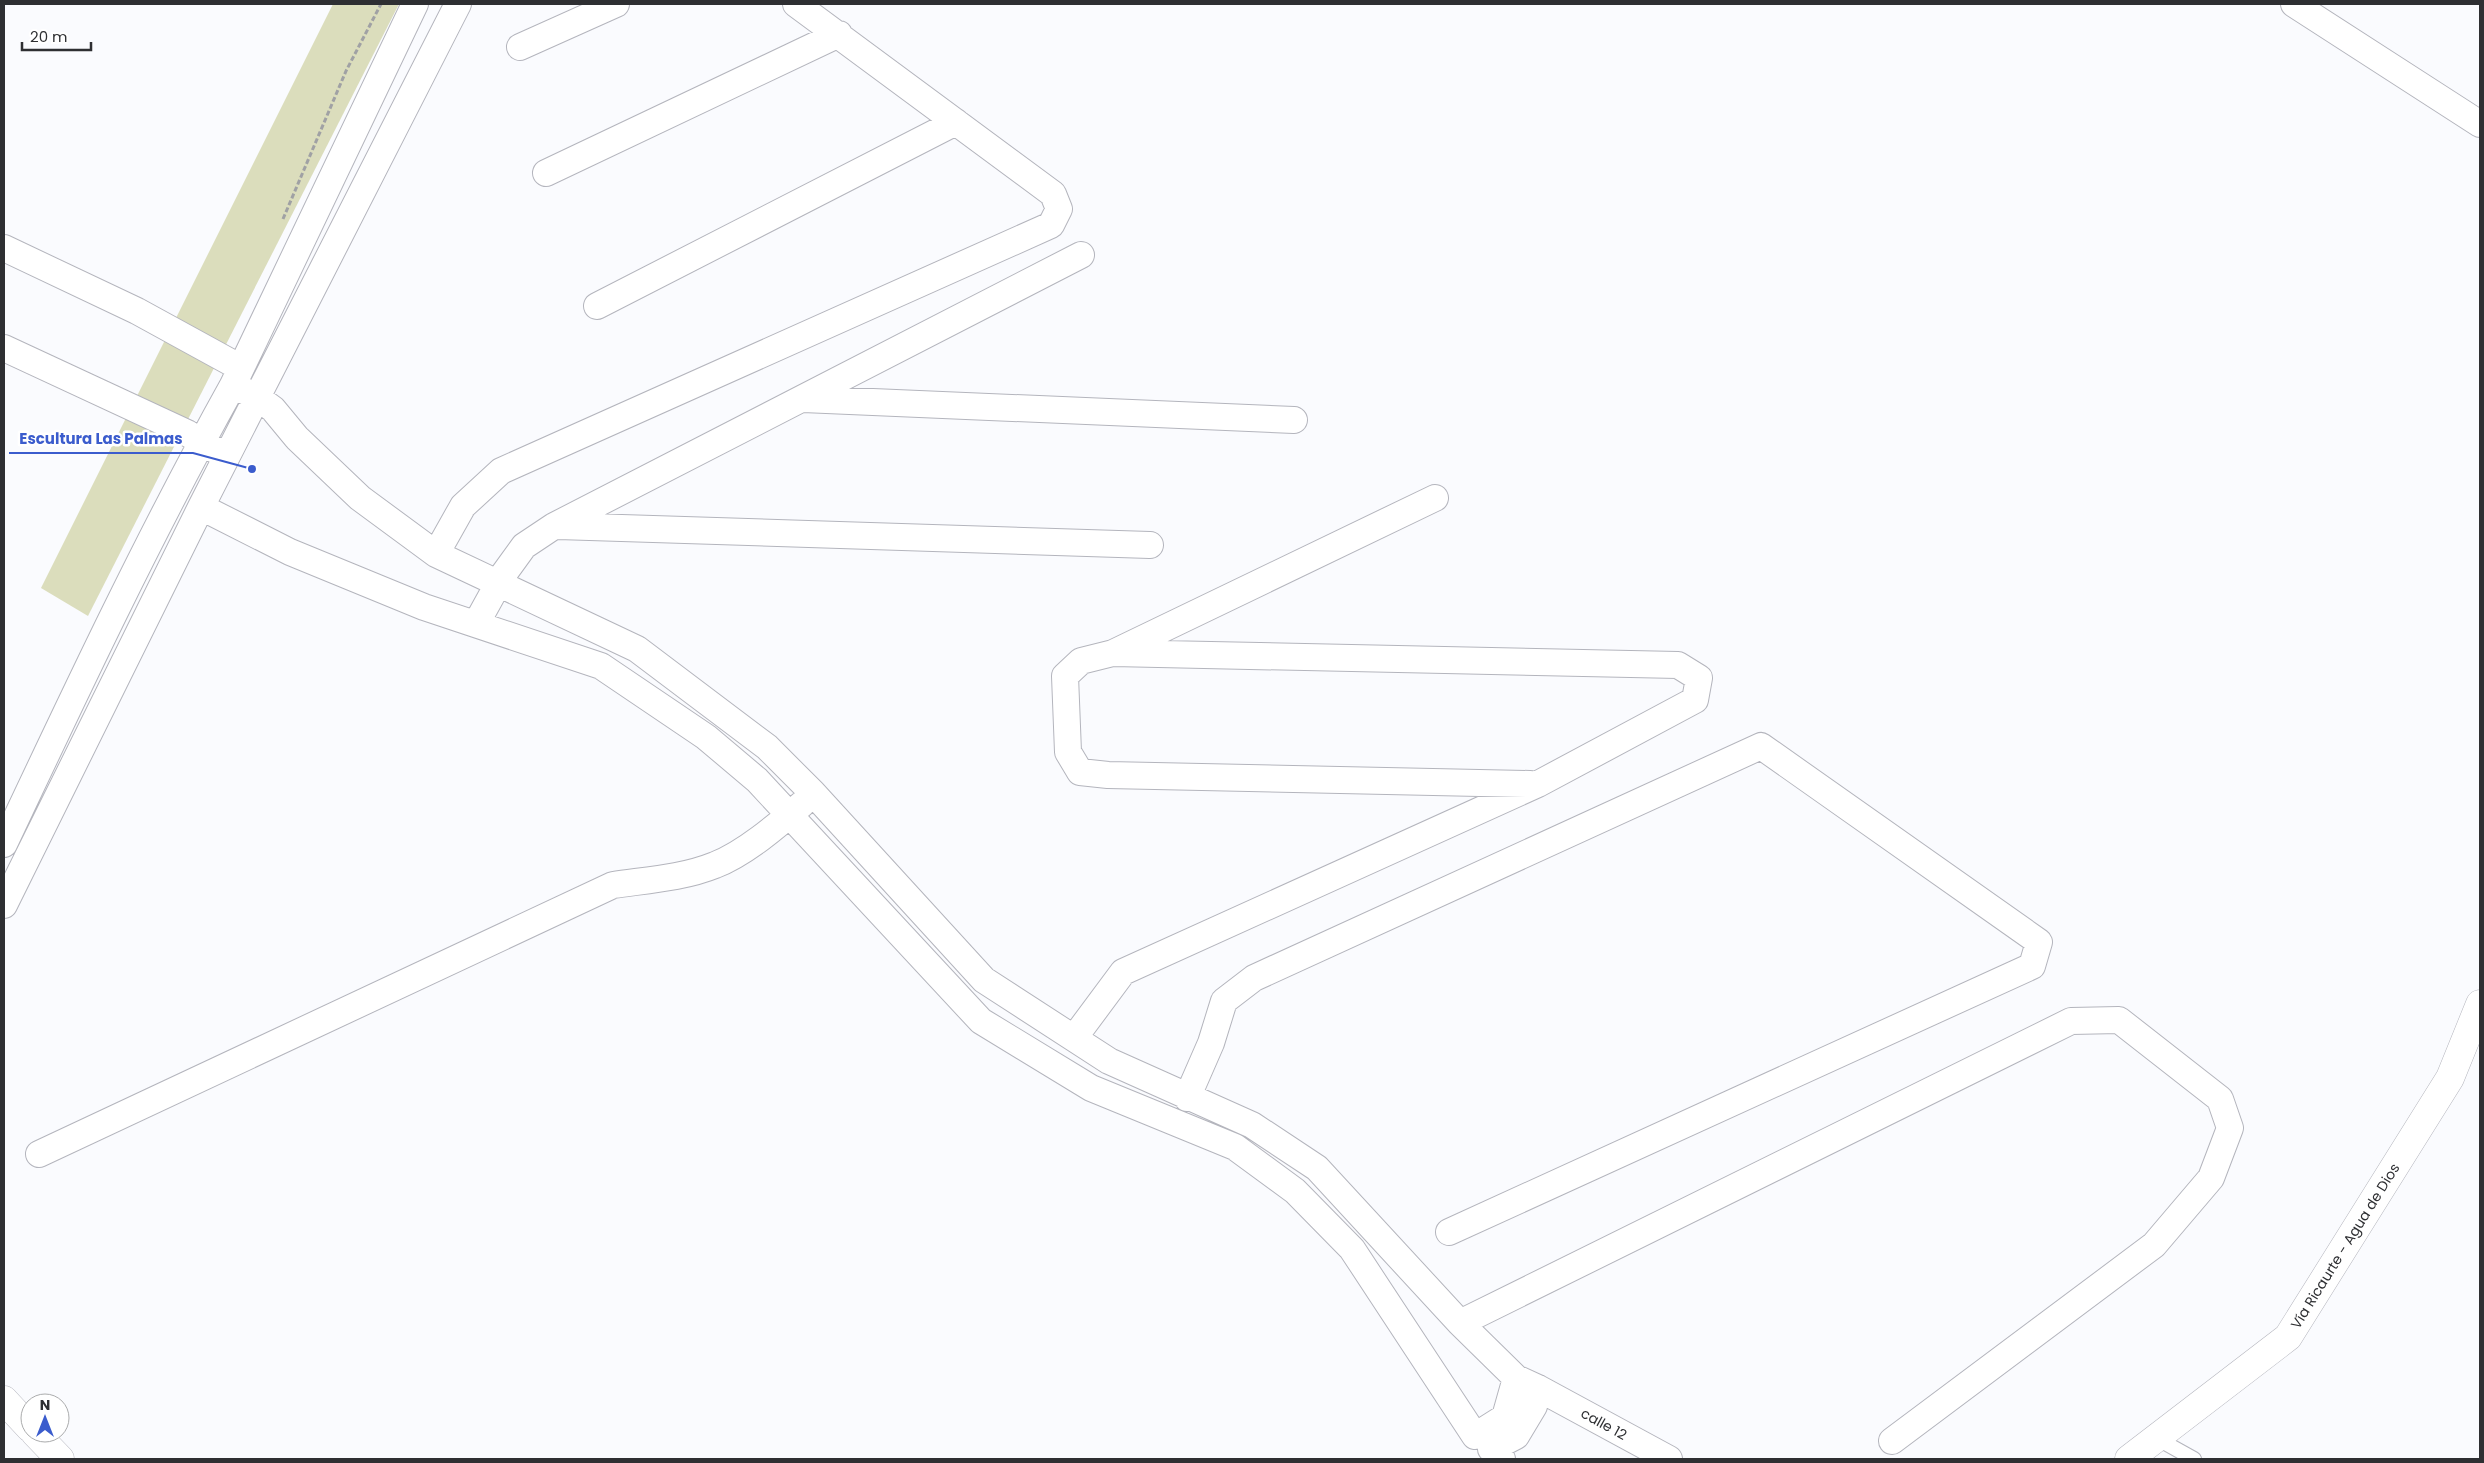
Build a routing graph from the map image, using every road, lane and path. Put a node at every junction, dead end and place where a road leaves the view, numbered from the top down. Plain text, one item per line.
1 (416, 4) edge
2 (458, 4) edge
3 (616, 4) edge
4 (796, 4) edge
5 (2294, 4) edge
6 (839, 34) junction
7 (520, 47) dead end
8 (956, 122) junction
9 (2480, 124) edge
10 (546, 173) dead end
11 (4, 248) edge
12 (1081, 255) dead end
13 (597, 306) dead end
14 (4, 348) edge
15 (237, 376) junction
16 (258, 398) junction
17 (802, 399) junction
18 (1294, 420) dead end
19 (201, 442) junction
20 (226, 457) junction
21 (1435, 498) dead end
22 (201, 507) junction
23 (554, 526) junction
24 (1150, 545) dead end
25 (436, 554) junction
26 (498, 584) junction
27 (476, 624) junction
28 (1113, 653) junction
29 (1538, 784) junction
30 (814, 793) junction
31 (789, 815) junction
32 (4, 844) edge
33 (4, 905) edge
34 (2480, 1004) edge
35 (1074, 1038) junction
36 (1109, 1061) junction
37 (1091, 1088) junction
38 (1187, 1098) junction
39 (1252, 1125) junction
40 (1235, 1147) junction
41 (39, 1154) dead end
42 (1449, 1232) dead end
43 (1460, 1323) junction
44 (1527, 1383) junction
45 (2158, 1439) junction
46 (1892, 1441) dead end
47 (45, 1443) edge
48 (60, 1459) edge
49 (1502, 1459) edge
50 (1669, 1459) edge
51 (2129, 1459) edge
52 (2194, 1459) edge

1 - 15 street
2 - 16 street
3 - 7 street
4 - 6 street
5 - 9 street
6 - 8 street
6 - 10 street
8 - 13 street
8 - 25 street
11 - 15 street, calle 12
12 - 17 street
14 - 19 street
15 - 16 street, calle 12
15 - 19 street
16 - 20 street
16 - 25 street, calle 12
17 - 18 street
17 - 23 street
19 - 20 street
19 - 32 street
20 - 22 street
21 - 28 street
22 - 27 street
22 - 33 street
23 - 24 street
23 - 26 street
25 - 26 street, calle 12
26 - 27 street
26 - 30 street, calle 12
27 - 31 street
28 - 29 street
28 - 29 street
29 - 35 street
30 - 31 street
30 - 35 street, calle 12
31 - 37 street
31 - 41 street
34 - 45 street, Vía Ricaurte - Agua de Dios
35 - 36 street, calle 12
36 - 37 street
36 - 38 street, calle 12
37 - 40 street
38 - 39 street, calle 12
38 - 42 street
39 - 40 street
39 - 43 street, calle 12
40 - 44 street
43 - 44 street, calle 12
43 - 46 street
44 - 49 street
44 - 50 street, calle 12
45 - 51 street, Vía Ricaurte - Agua de Dios
45 - 52 lane
47 - 48 street

